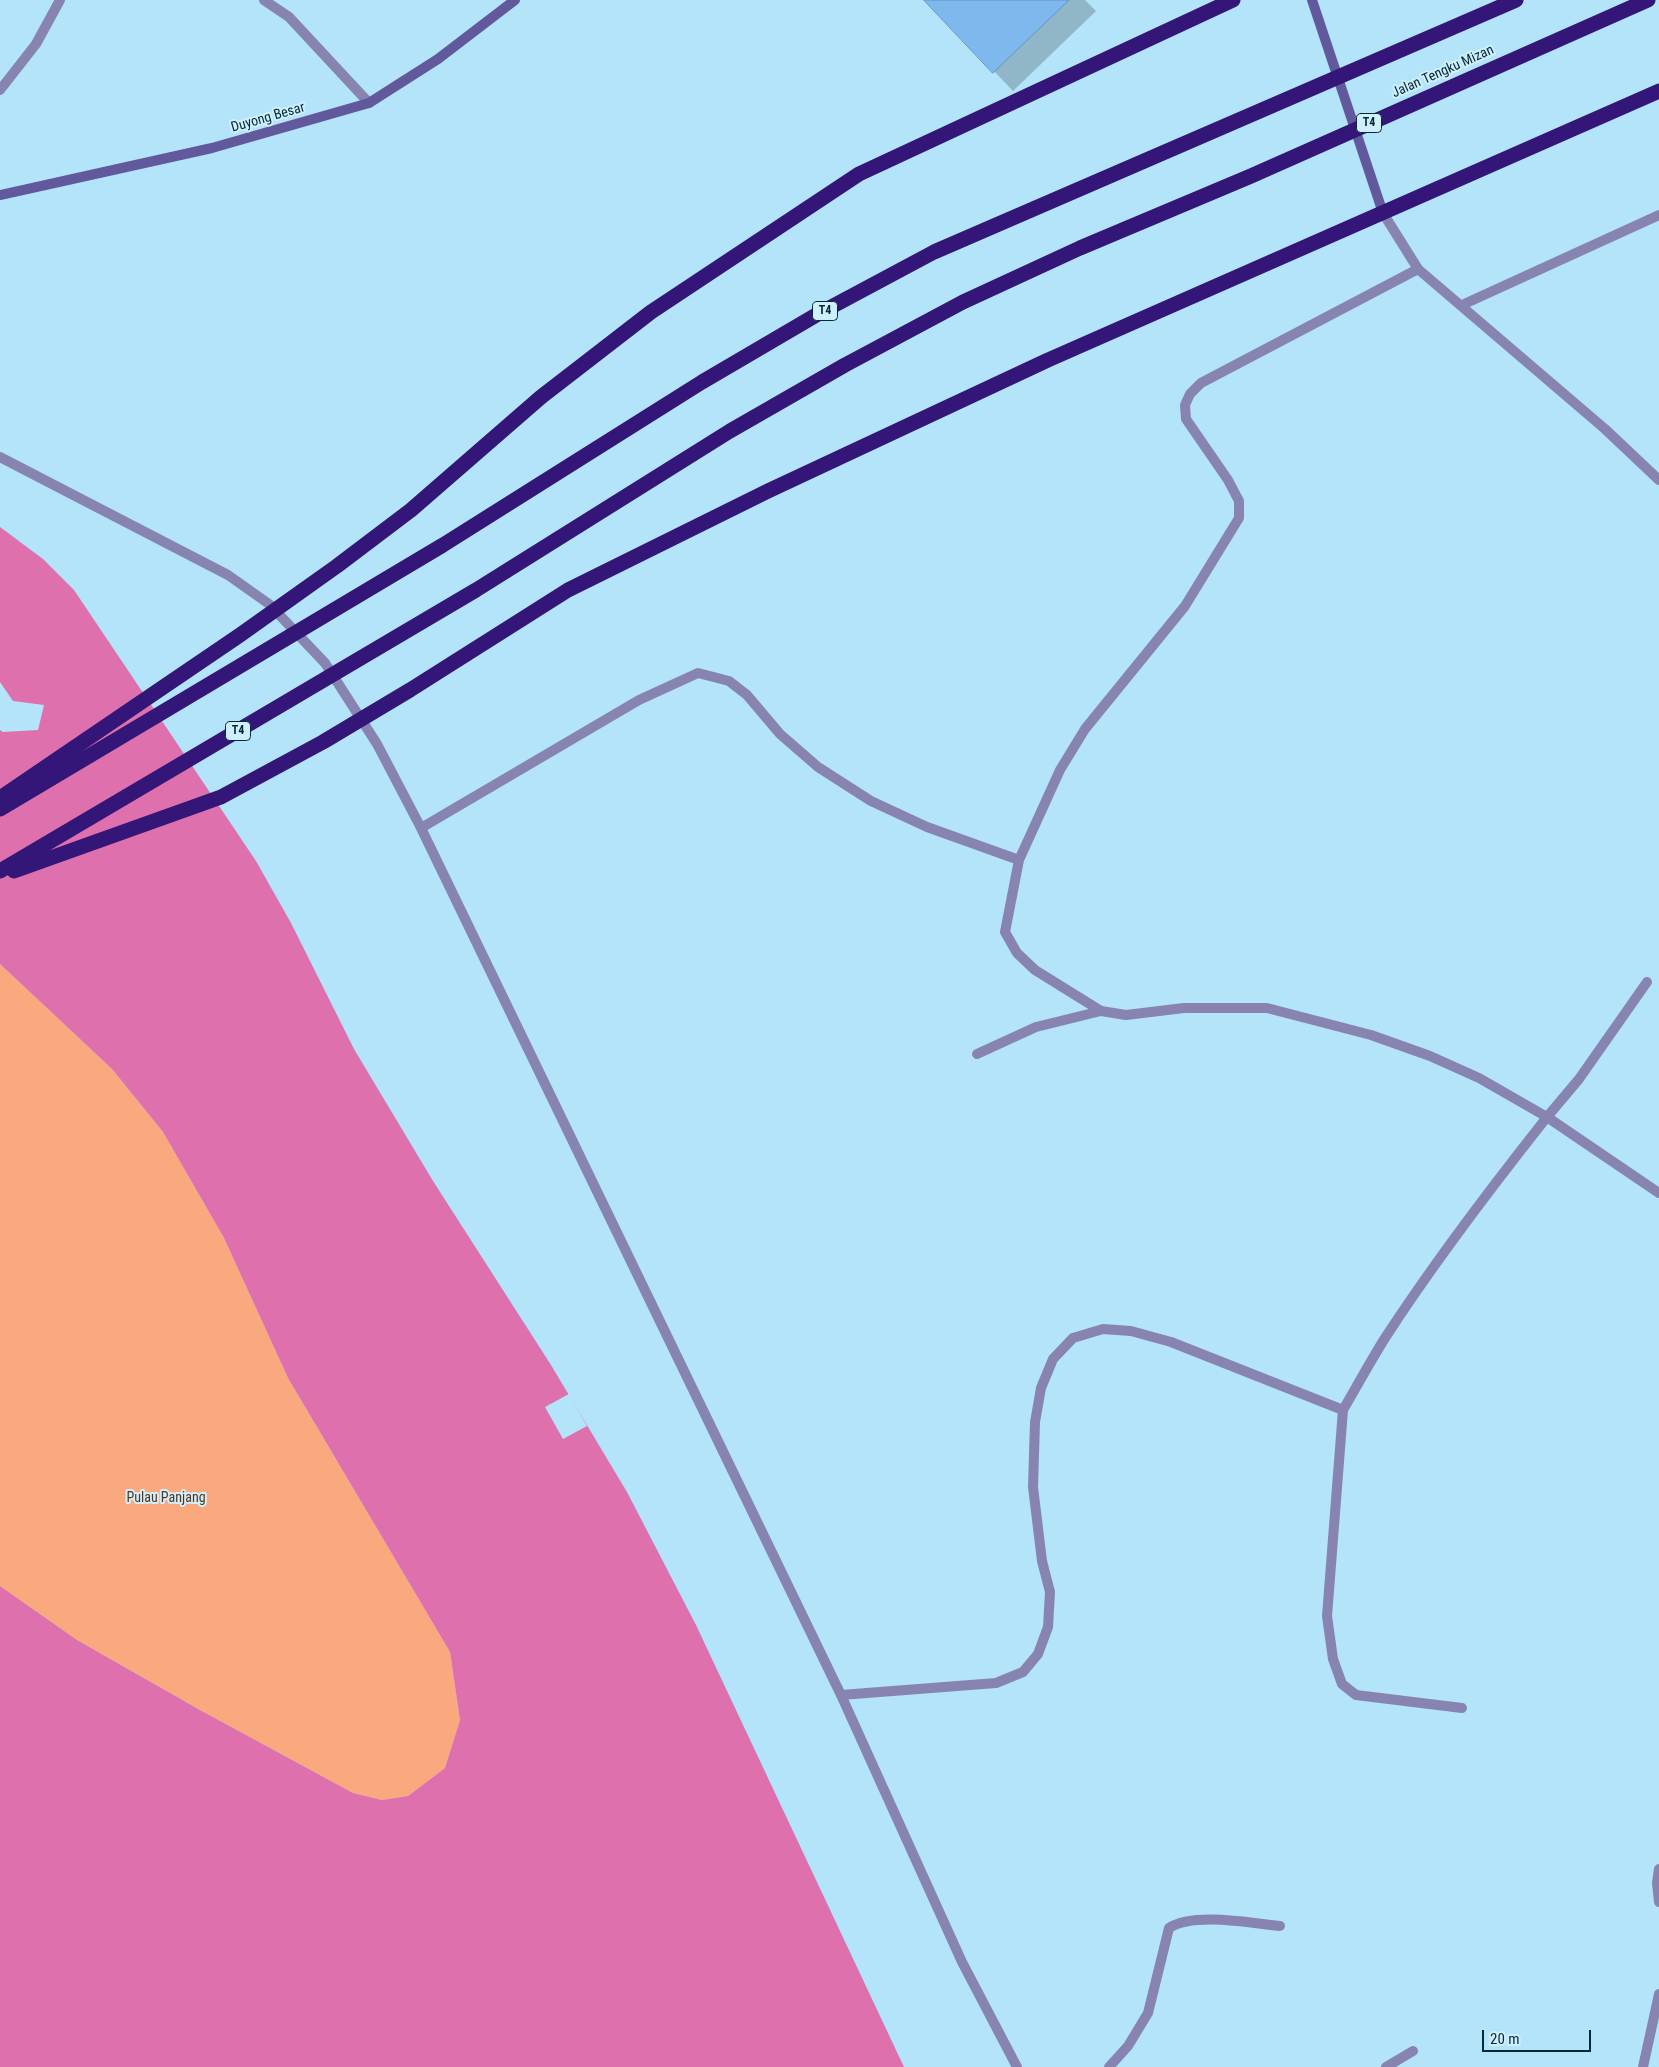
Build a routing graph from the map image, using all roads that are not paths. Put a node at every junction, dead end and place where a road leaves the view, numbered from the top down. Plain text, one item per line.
1 (60, 0) edge
2 (264, 0) edge
3 (514, 0) edge
4 (1233, 0) edge
5 (1312, 0) edge
6 (1516, 0) edge
7 (1648, 0) edge
8 (0, 90) edge
9 (1659, 92) edge
10 (368, 103) junction
11 (0, 195) edge
12 (1383, 214) junction
13 (1659, 215) edge
14 (1418, 268) junction
15 (1462, 305) junction
16 (0, 457) edge
17 (1659, 480) edge
18 (0, 798) edge
19 (0, 809) edge
20 (421, 828) junction
21 (1019, 860) junction
22 (0, 871) edge
23 (0, 876) edge
24 (1647, 982) dead end
25 (1101, 1011) junction
26 (977, 1054) dead end
27 (1546, 1118) junction
28 (1659, 1192) edge
29 (1343, 1410) junction
30 (841, 1696) junction
31 (1462, 1708) dead end
32 (1659, 1869) edge
33 (1659, 1902) edge
34 (1280, 1926) dead end
35 (1659, 1994) edge
36 (1413, 2051) dead end
37 (1017, 2067) edge
38 (1109, 2067) edge
39 (1386, 2067) edge
40 (1643, 2067) edge

1 - 8 street
2 - 10 street
3 - 10 street, Duyong Besar
4 - 18 highway
5 - 12 street
6 - 19 highway, T4
7 - 22 highway, Jalan Tengku Mizan / T4
9 - 12 highway
10 - 11 street, Duyong Besar
12 - 14 street
12 - 23 highway
13 - 15 street
14 - 15 street
14 - 21 street
15 - 17 street
16 - 20 street
20 - 21 street
20 - 30 street
21 - 25 street
24 - 27 street
25 - 26 street
25 - 27 street
27 - 28 street
27 - 29 street
29 - 30 street
29 - 31 street
30 - 37 street
32 - 33 street
34 - 38 street
35 - 40 street
36 - 39 street

